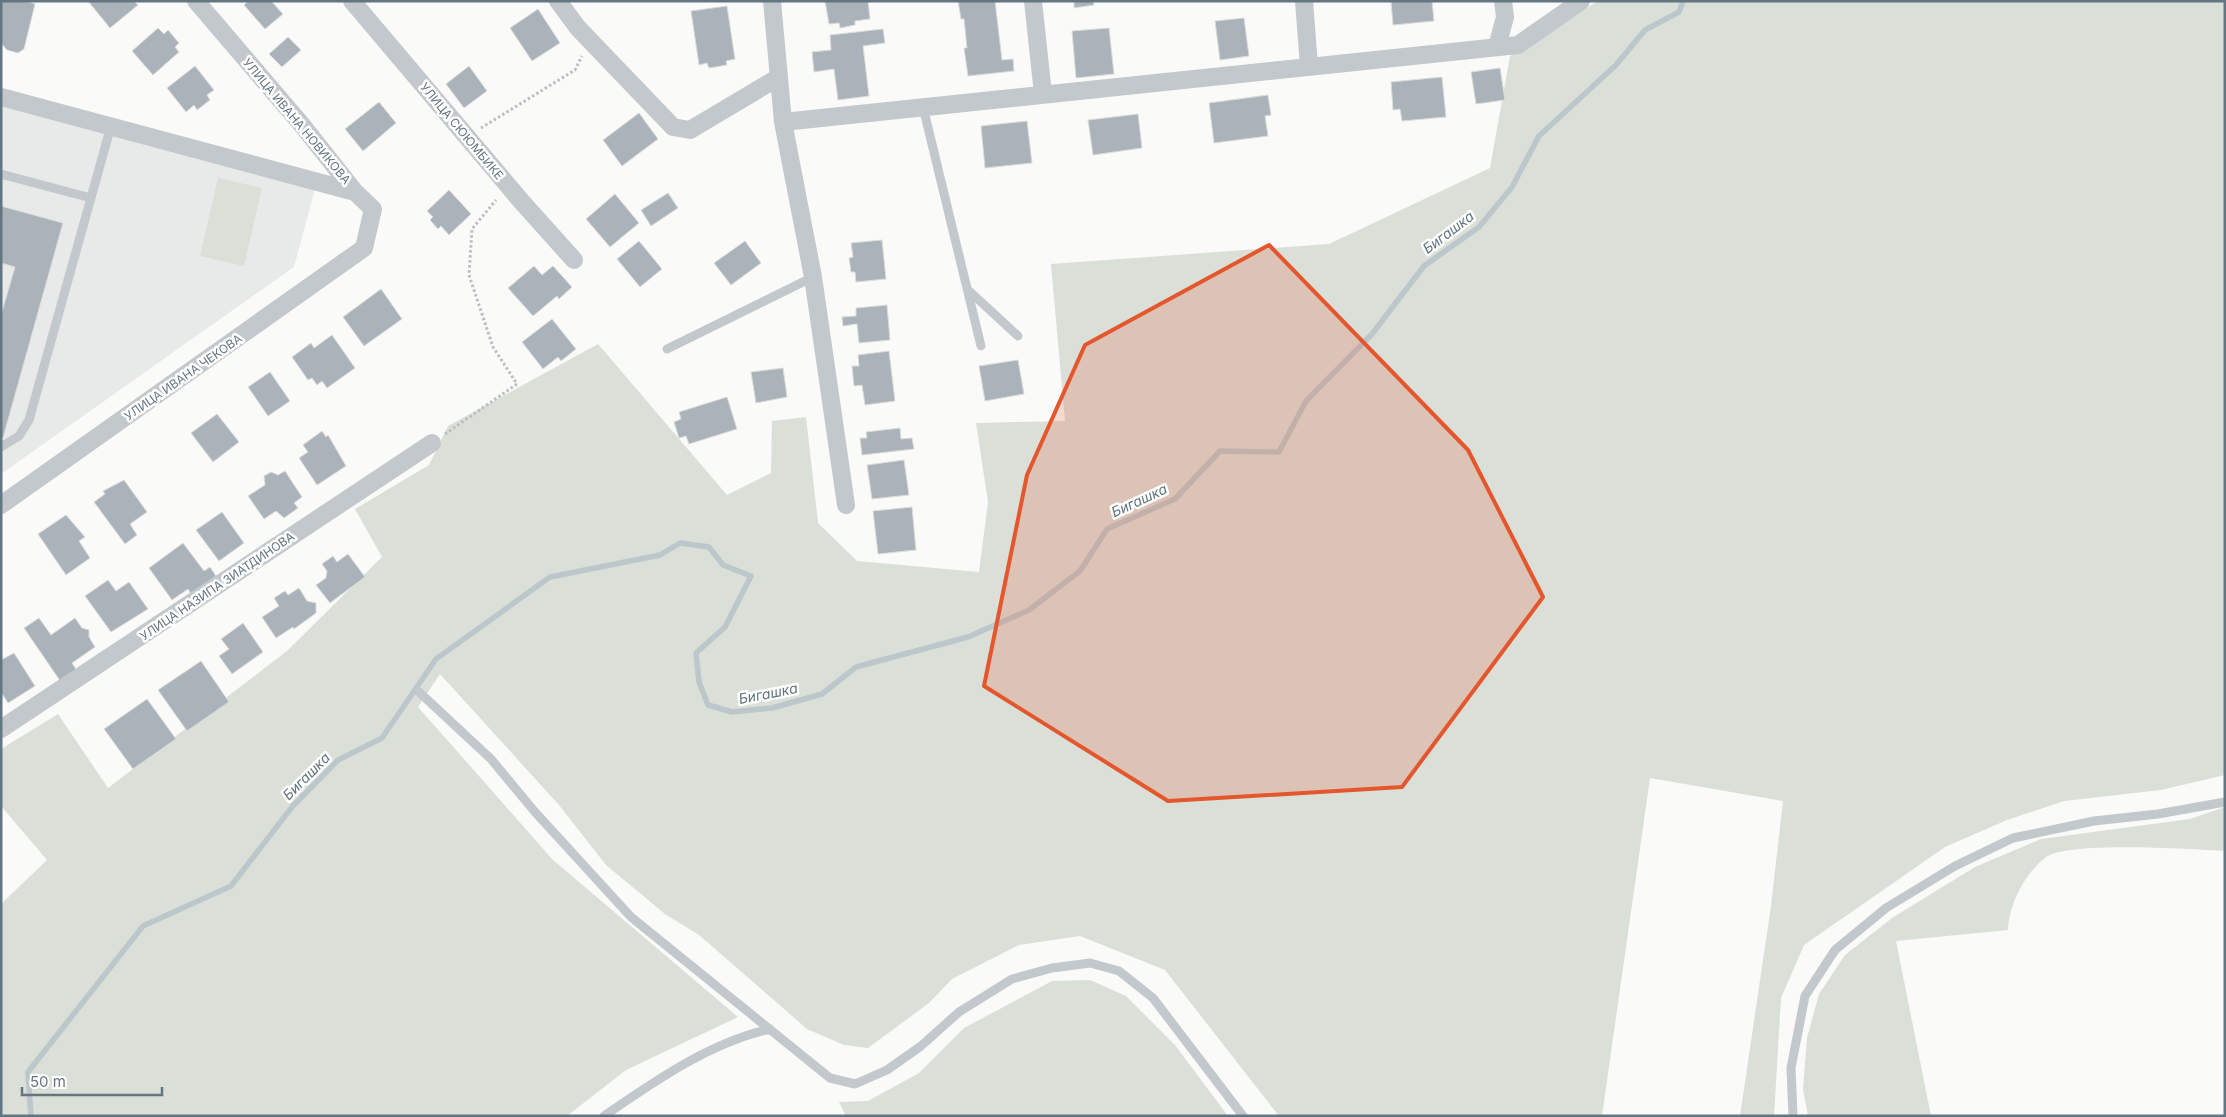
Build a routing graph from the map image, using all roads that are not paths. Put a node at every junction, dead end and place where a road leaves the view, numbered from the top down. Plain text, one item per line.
1 (196, 1) edge
2 (352, 1) edge
3 (558, 1) edge
4 (772, 1) edge
5 (1034, 1) edge
6 (1304, 1) edge
7 (1503, 1) edge
8 (1581, 1) edge
9 (1497, 47) junction
10 (1309, 66) junction
11 (779, 77) junction
12 (1043, 94) junction
13 (1, 97) edge
14 (923, 107) junction
15 (783, 122) junction
16 (111, 126) junction
17 (1, 174) edge
18 (355, 192) junction
19 (91, 198) junction
20 (364, 248) joint
21 (574, 260) dead end
22 (813, 277) junction
23 (967, 289) junction
24 (1018, 336) dead end
25 (981, 346) dead end
26 (667, 349) dead end
27 (432, 443) road end
28 (1, 447) edge
29 (1, 505) edge
30 (846, 505) dead end
31 (420, 692) dead end
32 (1, 729) edge
33 (2225, 802) edge
34 (770, 1029) junction
35 (604, 1116) edge
36 (1243, 1116) edge
37 (1793, 1116) edge

1 - 18 street, УЛИЦА ИВАНА НОВИКОВА
2 - 21 street, УЛИЦА СЮЮМБИКЕ
3 - 11 street
4 - 11 street
5 - 12 street
6 - 10 street
7 - 9 street
8 - 9 street
9 - 10 street
10 - 12 street
11 - 15 street
12 - 14 street
13 - 16 street
14 - 15 street
14 - 23 lane
15 - 22 street
16 - 18 street
16 - 19 lane
17 - 19 lane
18 - 20 street, УЛИЦА ИВАНА НОВИКОВА
19 - 28 lane
20 - 29 street, УЛИЦА ИВАНА ЧЕКОВА
22 - 26 lane
22 - 30 street
23 - 24 lane
23 - 25 lane
27 - 32 street, УЛИЦА НАЗИПА ЗИАТДИНОВА
31 - 34 lane
33 - 37 lane
34 - 35 lane
34 - 36 lane

